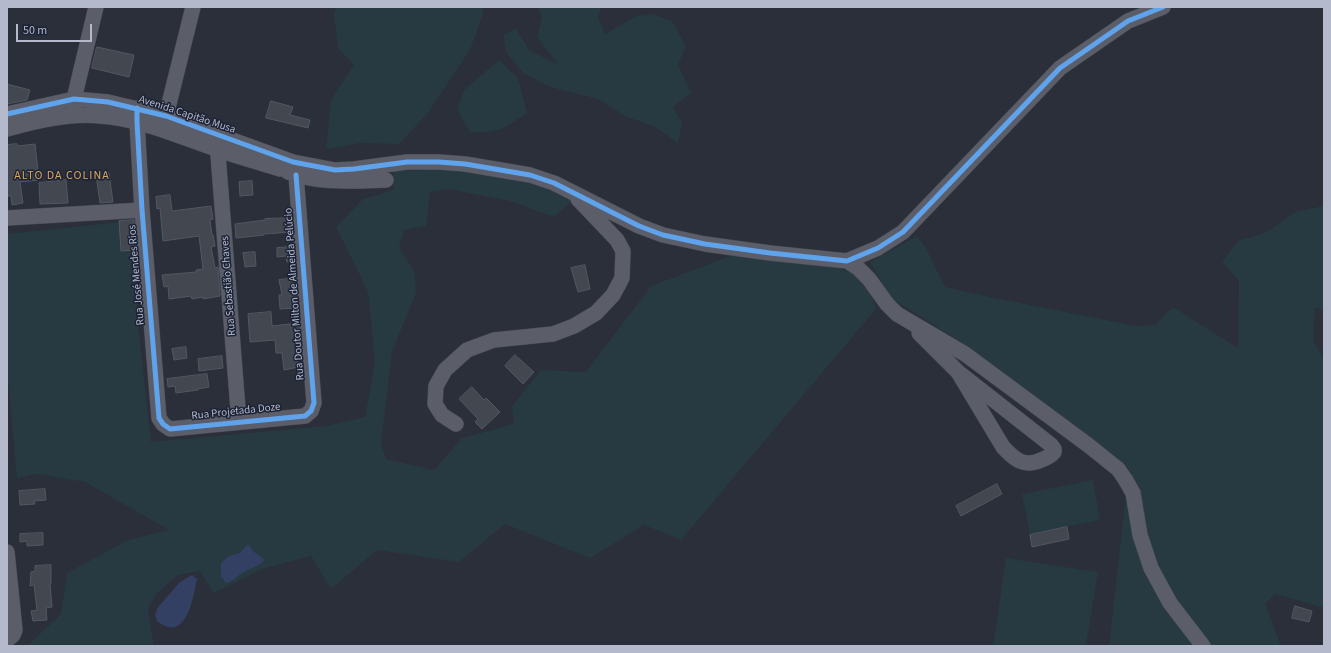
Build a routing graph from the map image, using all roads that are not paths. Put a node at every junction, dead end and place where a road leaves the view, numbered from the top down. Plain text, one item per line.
1 (96, 7) edge
2 (193, 7) edge
3 (1163, 7) edge
4 (74, 99) junction
5 (7, 114) edge
6 (137, 115) junction
7 (73, 116) junction
8 (165, 123) junction
9 (7, 129) edge
10 (216, 134) junction
11 (219, 150) junction
12 (290, 169) junction
13 (386, 180) dead end
14 (572, 192) junction
15 (142, 210) junction
16 (7, 218) edge
17 (847, 261) junction
18 (907, 320) junction
19 (958, 372) junction
20 (311, 411) joint
21 (239, 422) junction
22 (162, 424) joint
23 (456, 424) dead end
24 (7, 552) edge
25 (10, 638) edge
26 (1203, 646) edge

1 - 4 street
2 - 8 street
3 - 17 street
4 - 5 street, Avenida Capitão Musa
4 - 6 street, Avenida Capitão Musa
4 - 7 street
6 - 7 street, Avenida Capitão Musa
6 - 8 street, Avenida Capitão Musa
6 - 15 street, Rua José Mendes Rios
7 - 9 street, Avenida Capitão Musa
8 - 10 street, Avenida Capitão Musa
8 - 11 street, Avenida Capitão Musa
10 - 11 street, Rua Sebastião Chaves
10 - 12 street, Avenida Capitão Musa
11 - 12 street, Avenida Capitão Musa
11 - 21 street, Rua Sebastião Chaves
12 - 13 street
12 - 14 street, Avenida Capitão Musa
12 - 20 street, Rua Doutor Milton de Almeida Pelúcio
14 - 17 street, Avenida Capitão Musa
14 - 23 street
15 - 16 street
15 - 22 street, Rua José Mendes Rios
17 - 18 street
18 - 19 street
18 - 26 street
19 - 19 street
20 - 21 street, Rua Projetada Doze
21 - 22 street, Rua Projetada Doze
24 - 25 street

